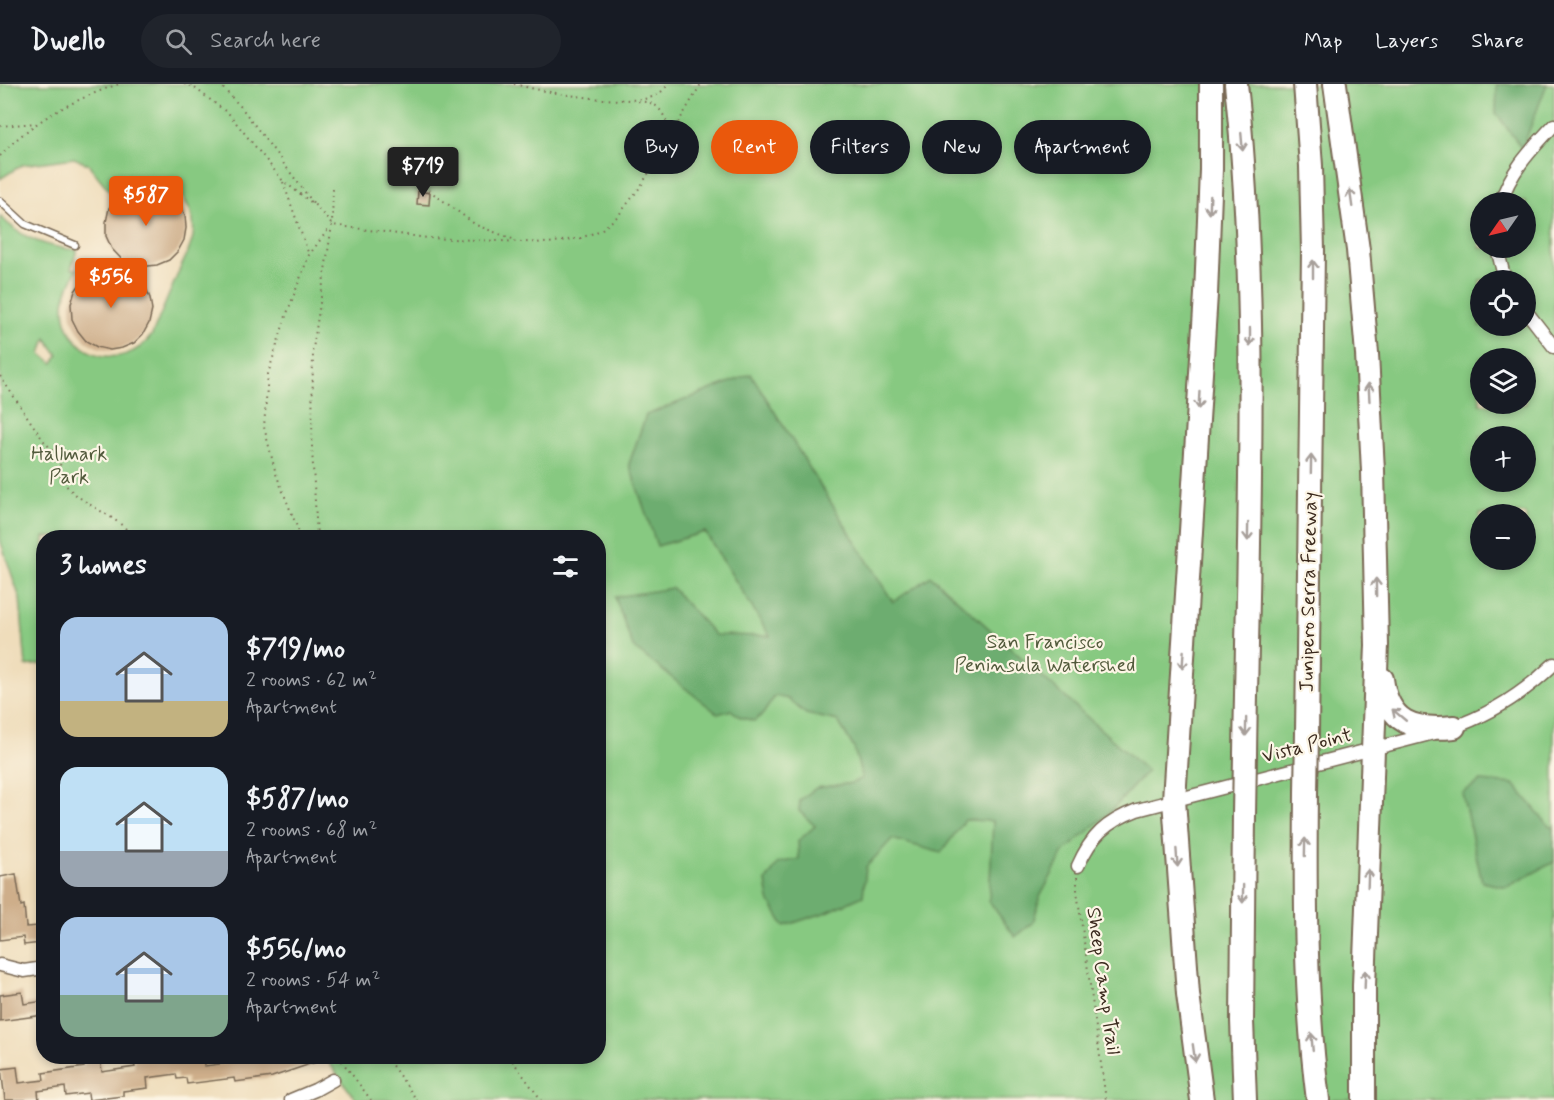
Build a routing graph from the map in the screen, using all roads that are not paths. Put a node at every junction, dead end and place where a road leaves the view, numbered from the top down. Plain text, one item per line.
1 (1211, 84) edge
2 (1236, 84) edge
3 (1305, 84) edge
4 (1335, 84) edge
5 (1554, 125) edge
6 (1505, 192) edge
7 (0, 201) edge
8 (75, 245) dead end
9 (1536, 324) edge
10 (1554, 347) edge
11 (1377, 645) junction
12 (1554, 664) edge
13 (1454, 727) junction
14 (1372, 749) junction
15 (1174, 800) junction
16 (1078, 866) road end
17 (0, 965) edge
18 (36, 969) edge
19 (333, 1080) dead end
20 (291, 1100) edge
21 (1202, 1100) edge
22 (1245, 1100) edge
23 (1318, 1100) edge
24 (1364, 1100) edge

1 -> 15 highway
2 -> 22 highway, bridge
23 -> 3 highway, Junipero Serra Freeway, bridge
11 -> 4 highway
5 - 6 street
7 - 8 lane
9 - 10 street
13 -> 11 highway
11 - 14 highway
12 - 13 street, Vista Point
13 - 14 street, Vista Point
14 - 15 street, Vista Point
24 -> 14 highway
15 - 16 street, Vista Point
15 -> 21 highway
17 - 18 street
19 - 20 street

